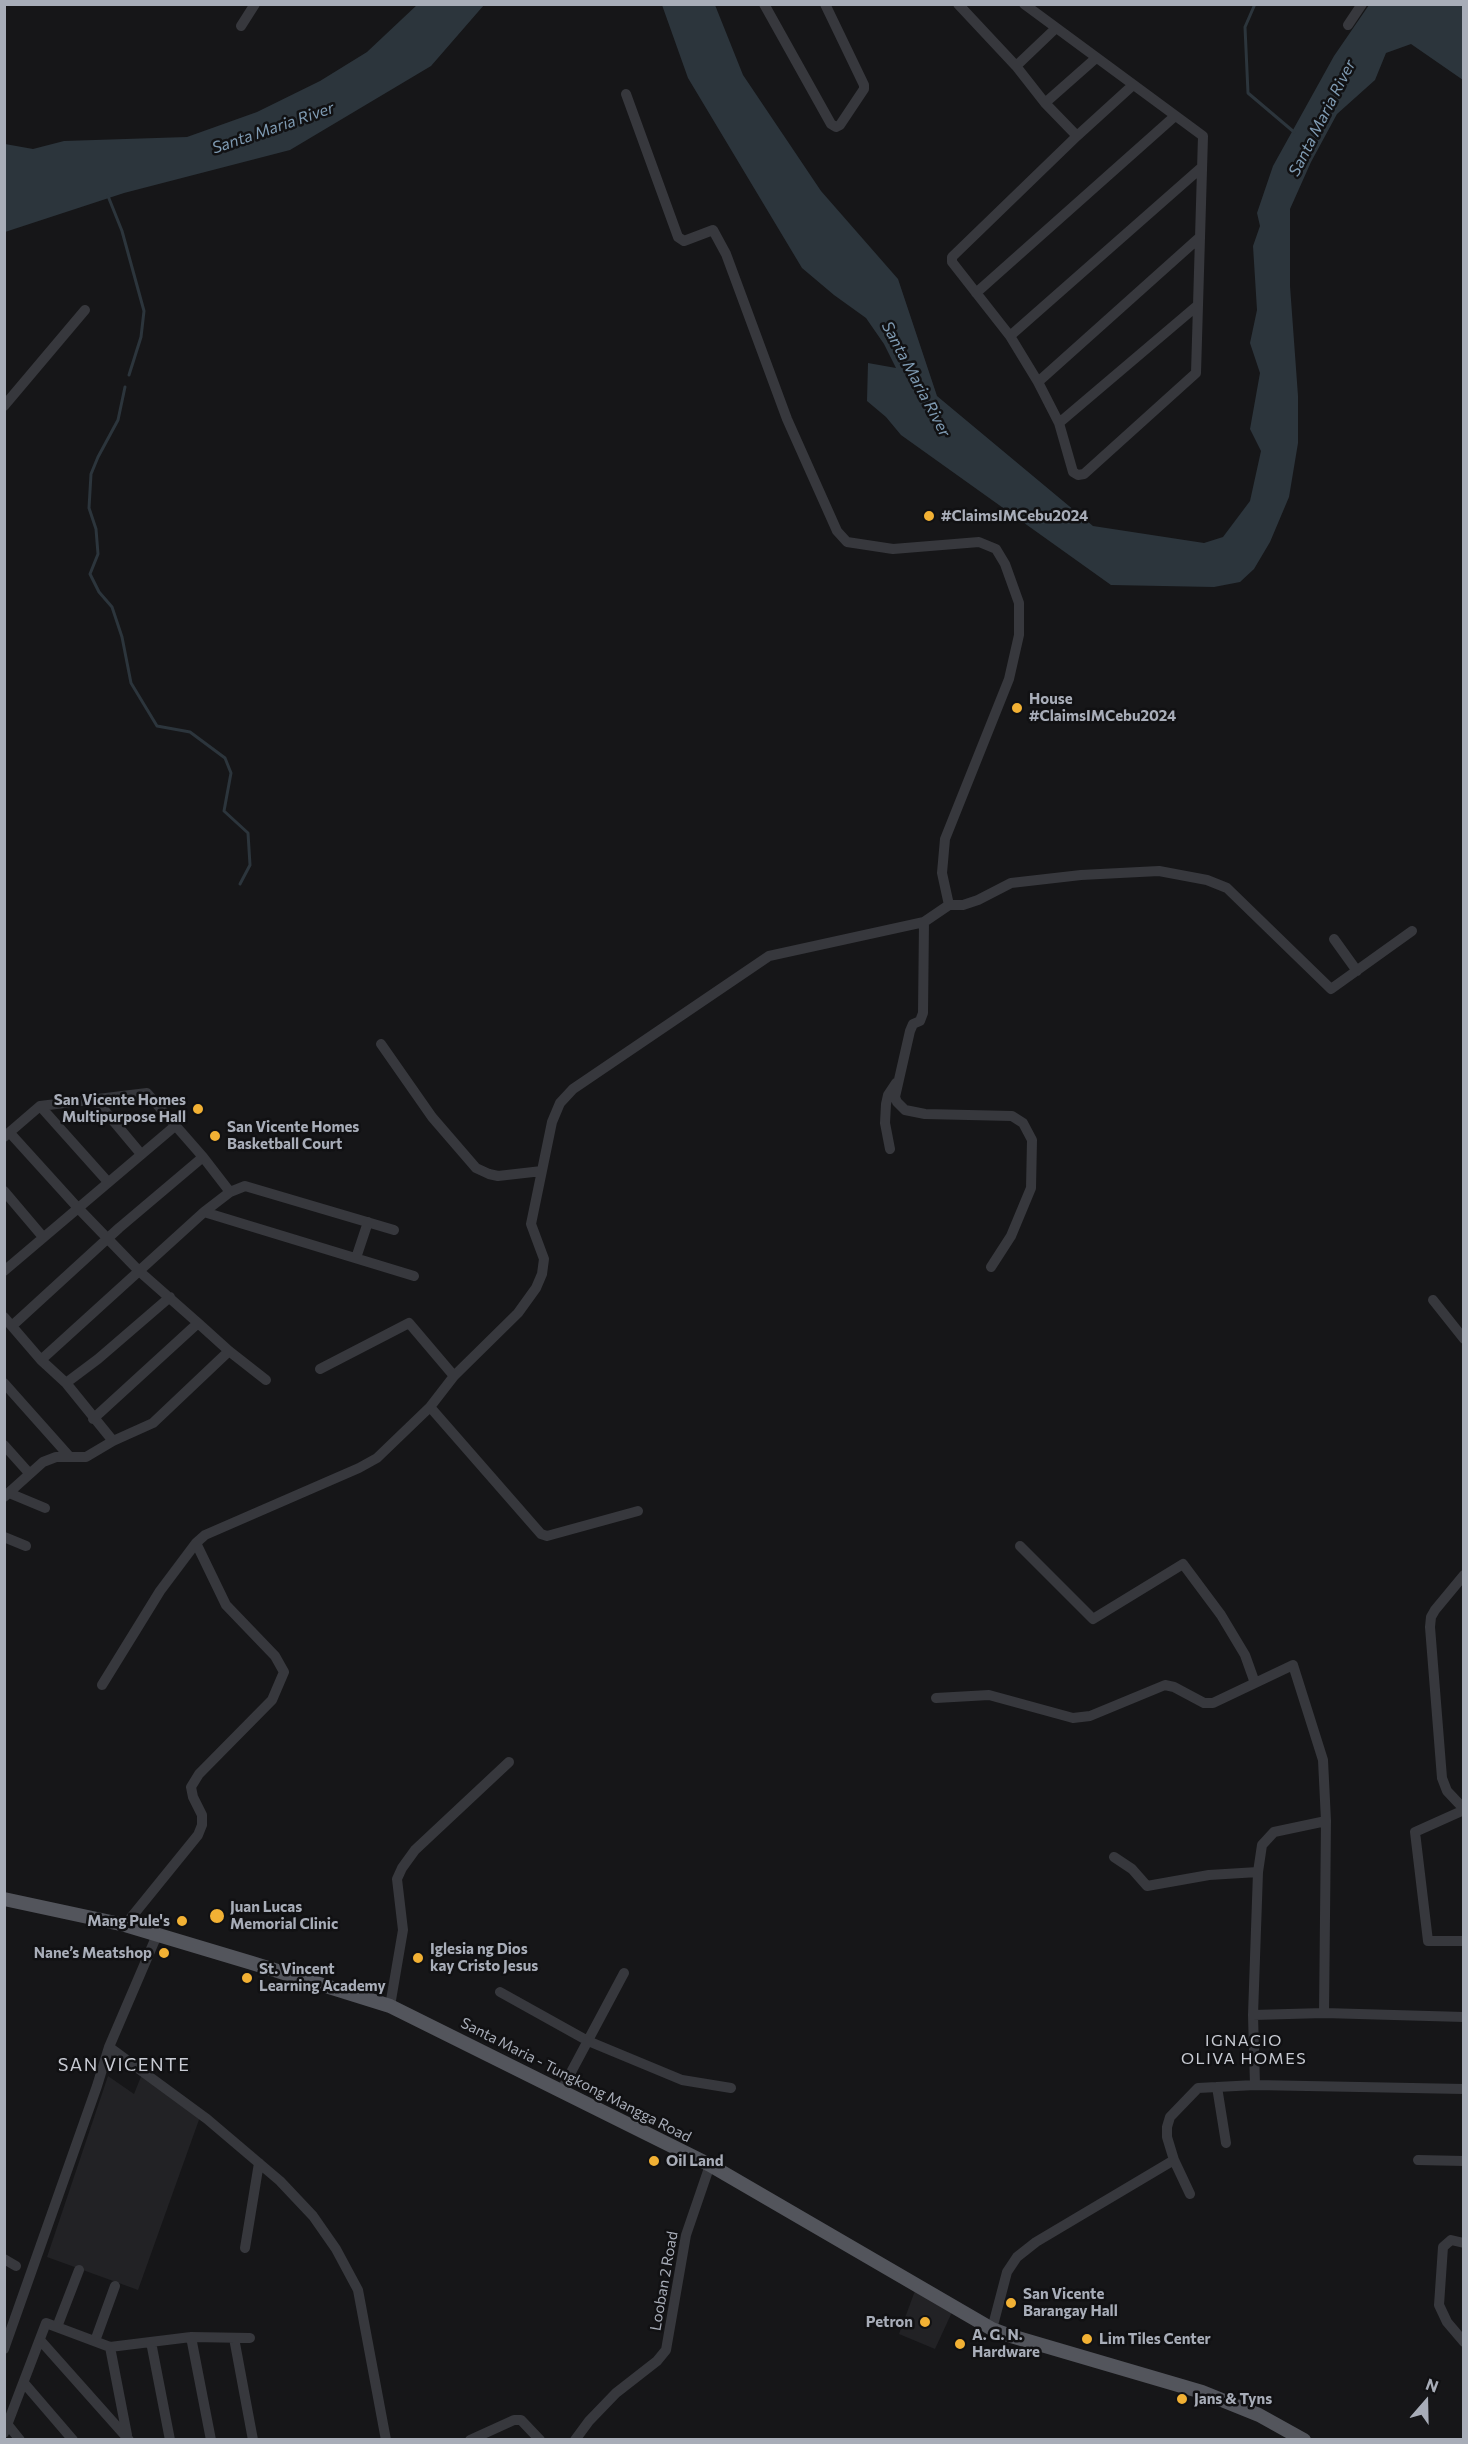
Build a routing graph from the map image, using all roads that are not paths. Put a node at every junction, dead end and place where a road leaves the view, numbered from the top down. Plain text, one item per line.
1 (255, 4) edge
2 (764, 4) edge
3 (825, 4) edge
4 (1024, 4) edge
5 (1362, 4) edge
6 (962, 6) edge
7 (1348, 25) dead end
8 (241, 26) dead end
9 (1056, 28) junction
10 (1096, 58) junction
11 (1016, 66) junction
12 (1133, 85) junction
13 (626, 94) dead end
14 (1045, 103) junction
15 (1175, 116) junction
16 (1077, 136) junction
17 (1202, 167) junction
18 (1200, 237) junction
19 (976, 293) junction
20 (1198, 305) junction
21 (85, 310) dead end
22 (1010, 336) junction
23 (1038, 382) junction
24 (4, 406) edge
25 (1059, 423) junction
26 (949, 905) junction
27 (924, 922) junction
28 (1412, 931) dead end
29 (1334, 939) dead end
30 (1357, 971) junction
31 (381, 1044) dead end
32 (899, 1081) junction
33 (95, 1099) junction
34 (40, 1106) junction
35 (175, 1126) junction
36 (7, 1135) edge
37 (891, 1149) dead end
38 (141, 1154) junction
39 (203, 1156) junction
40 (542, 1171) junction
41 (108, 1182) junction
42 (4, 1191) edge
43 (230, 1192) junction
44 (78, 1208) junction
45 (204, 1212) junction
46 (368, 1222) junction
47 (394, 1230) dead end
48 (43, 1237) junction
49 (108, 1239) junction
50 (356, 1258) junction
51 (7, 1264) edge
52 (991, 1267) dead end
53 (139, 1271) junction
54 (414, 1276) dead end
55 (170, 1297) junction
56 (1433, 1300) dead end
57 (4, 1317) edge
58 (198, 1323) junction
59 (13, 1326) junction
60 (1464, 1339) edge
61 (229, 1351) junction
62 (41, 1360) junction
63 (320, 1369) dead end
64 (454, 1376) junction
65 (266, 1380) dead end
66 (4, 1383) edge
67 (66, 1383) junction
68 (430, 1407) junction
69 (93, 1419) junction
70 (113, 1441) junction
71 (4, 1445) edge
72 (69, 1456) junction
73 (29, 1473) junction
74 (7, 1495) edge
75 (45, 1508) dead end
76 (638, 1511) dead end
77 (4, 1537) edge
78 (196, 1543) junction
79 (26, 1546) dead end
80 (1020, 1546) dead end
81 (1464, 1575) edge
82 (1255, 1683) junction
83 (102, 1685) dead end
84 (936, 1698) dead end
85 (509, 1762) dead end
86 (1464, 1809) edge
87 (1326, 1821) junction
88 (1114, 1857) dead end
89 (1258, 1872) junction
90 (4, 1899) edge
91 (125, 1925) junction
92 (157, 1935) junction
93 (1464, 1941) edge
94 (624, 1972) dead end
95 (500, 1992) dead end
96 (390, 2006) junction
97 (1324, 2013) junction
98 (1253, 2015) junction
99 (1464, 2017) edge
100 (588, 2041) junction
101 (108, 2047) junction
102 (1255, 2085) junction
103 (1217, 2087) junction
104 (730, 2088) dead end
105 (1464, 2089) edge
106 (561, 2091) junction
107 (1226, 2143) dead end
108 (1174, 2160) junction
109 (1418, 2160) dead end
110 (1464, 2161) edge
111 (259, 2163) junction
112 (710, 2165) junction
113 (1190, 2194) dead end
114 (1464, 2243) edge
115 (245, 2248) dead end
116 (4, 2259) edge
117 (16, 2266) dead end
118 (79, 2270) dead end
119 (116, 2286) dead end
120 (57, 2327) junction
121 (992, 2328) junction
122 (191, 2337) junction
123 (234, 2338) junction
124 (250, 2338) dead end
125 (40, 2340) junction
126 (95, 2341) junction
127 (151, 2342) junction
128 (1464, 2342) edge
129 (110, 2347) junction
130 (4, 2349) edge
131 (24, 2383) junction
132 (6, 2429) edge
133 (128, 2438) edge
134 (20, 2439) edge
135 (74, 2439) edge
136 (170, 2439) edge
137 (211, 2439) edge
138 (253, 2439) edge
139 (386, 2439) edge
140 (470, 2439) edge
141 (540, 2439) edge
142 (575, 2439) edge
143 (1304, 2439) edge

1 - 8 street
2 - 3 street
4 - 9 street
5 - 7 street
6 - 11 street
9 - 10 street
9 - 11 street
10 - 12 street
10 - 14 street
11 - 14 street
12 - 15 street
12 - 16 street
13 - 26 street
14 - 16 street
15 - 17 street
15 - 19 street
16 - 19 street
17 - 18 street
17 - 22 street
18 - 20 street
18 - 23 street
19 - 22 street
20 - 25 street
20 - 25 street
21 - 24 street
22 - 23 street
23 - 25 street
26 - 27 street
26 - 30 street
27 - 32 street
27 - 40 street
28 - 30 street
29 - 30 street
31 - 40 street
32 - 37 street
32 - 52 street
33 - 34 street
33 - 35 street
33 - 38 street
34 - 36 street
34 - 41 street
35 - 38 street
35 - 39 street
36 - 44 street
38 - 41 street
39 - 43 street
39 - 49 street
40 - 64 street
41 - 44 street
42 - 48 street
43 - 45 street
43 - 46 street
44 - 48 street
44 - 49 street
45 - 50 street
45 - 53 street
46 - 47 street
46 - 50 street
48 - 51 street
49 - 53 street
49 - 59 street
50 - 54 street
53 - 55 street
53 - 62 street
55 - 58 street
55 - 67 street
56 - 60 street
57 - 59 street
58 - 61 street
58 - 69 street
59 - 62 street
61 - 65 street
61 - 70 street
62 - 67 street
63 - 64 street
64 - 68 street
66 - 72 street
67 - 69 street
68 - 76 street
68 - 78 street
69 - 70 street
70 - 72 street
71 - 73 street
72 - 73 street
73 - 74 street
74 - 75 street
77 - 79 street
78 - 83 street
78 - 91 street
80 - 82 street
81 - 86 street
82 - 84 street
82 - 87 street
85 - 96 street
86 - 93 street
87 - 89 street
87 - 97 street
88 - 89 street
89 - 98 street
90 - 91 main road, Santa Maria - Tungkong Mangga Road
91 - 92 main road, Santa Maria - Tungkong Mangga Road
92 - 96 main road, Santa Maria - Tungkong Mangga Road
92 - 101 street
94 - 100 street
95 - 100 street
96 - 106 main road, Santa Maria - Tungkong Mangga Road
97 - 98 street
97 - 99 street
98 - 102 street
100 - 104 street
100 - 106 street
101 - 111 street
101 - 130 street
102 - 103 street
102 - 105 street
103 - 107 street
103 - 108 street
106 - 112 main road, Santa Maria - Tungkong Mangga Road
108 - 113 street
108 - 121 street
109 - 110 street
111 - 115 street
111 - 139 street
112 - 121 main road, Santa Maria - Tungkong Mangga Road
112 - 142 street, Looban 2 Road
114 - 128 street
116 - 117 street
118 - 120 street
119 - 126 street
120 - 125 street
120 - 126 street
121 - 143 main road, Santa Maria - Tungkong Mangga Road
122 - 123 street
122 - 127 street
122 - 137 street
123 - 124 street
123 - 138 street
125 - 131 street
125 - 133 street
126 - 129 street
127 - 129 street
127 - 136 street
129 - 133 street
131 - 132 street
131 - 135 street
132 - 134 street
140 - 141 street

